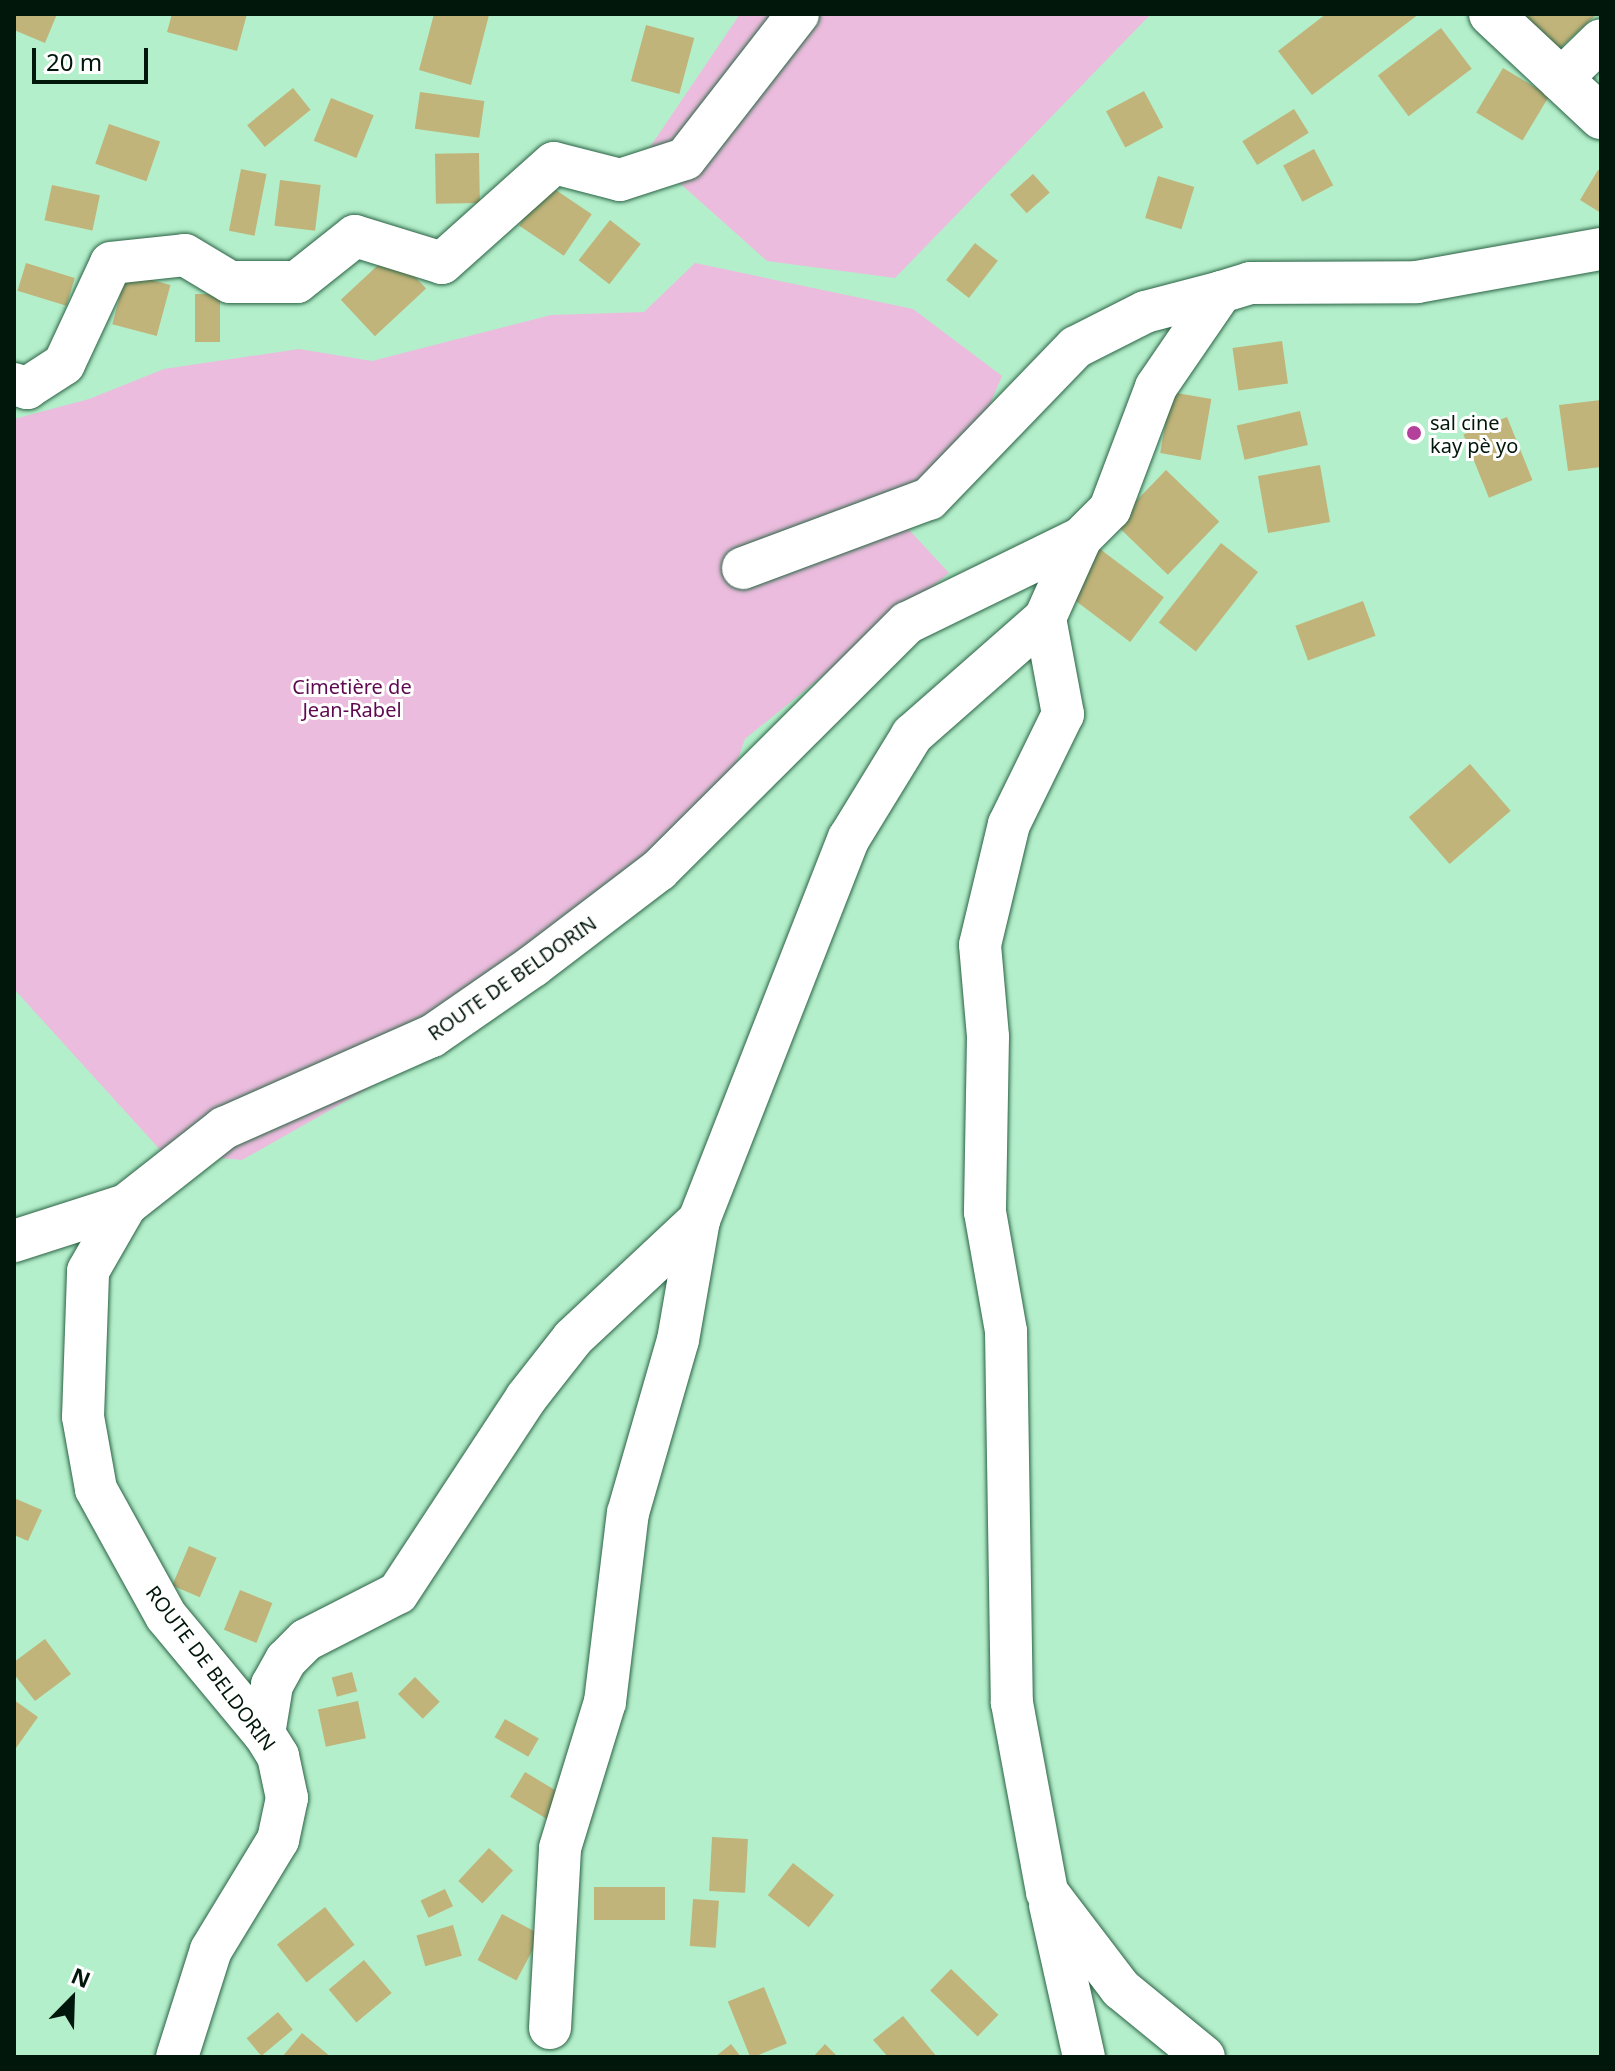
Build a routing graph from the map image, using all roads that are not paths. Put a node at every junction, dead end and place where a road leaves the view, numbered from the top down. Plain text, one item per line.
1 (798, 14) edge
2 (1491, 14) edge
3 (1601, 40) edge
4 (1560, 80) junction
5 (1601, 117) edge
6 (1601, 249) edge
7 (1221, 292) junction
8 (14, 384) edge
9 (1081, 538) junction
10 (743, 568) dead end
11 (1045, 618) junction
12 (126, 1205) junction
13 (699, 1220) junction
14 (14, 1241) edge
15 (264, 1734) junction
16 (1047, 1892) junction
17 (550, 2028) dead end
18 (177, 2057) edge
19 (1084, 2057) edge
20 (1204, 2057) edge

1 - 8 street
2 - 4 main road
3 - 4 street
4 - 5 main road
6 - 7 street
7 - 9 street, ROUTE DE BELDORIN
7 - 10 street
9 - 11 street
9 - 12 street, ROUTE DE BELDORIN
11 - 13 street
11 - 16 street
12 - 14 street
12 - 15 street, ROUTE DE BELDORIN
13 - 15 street
13 - 17 street
15 - 18 street, ROUTE DE BELDORIN
16 - 19 street
16 - 20 street

